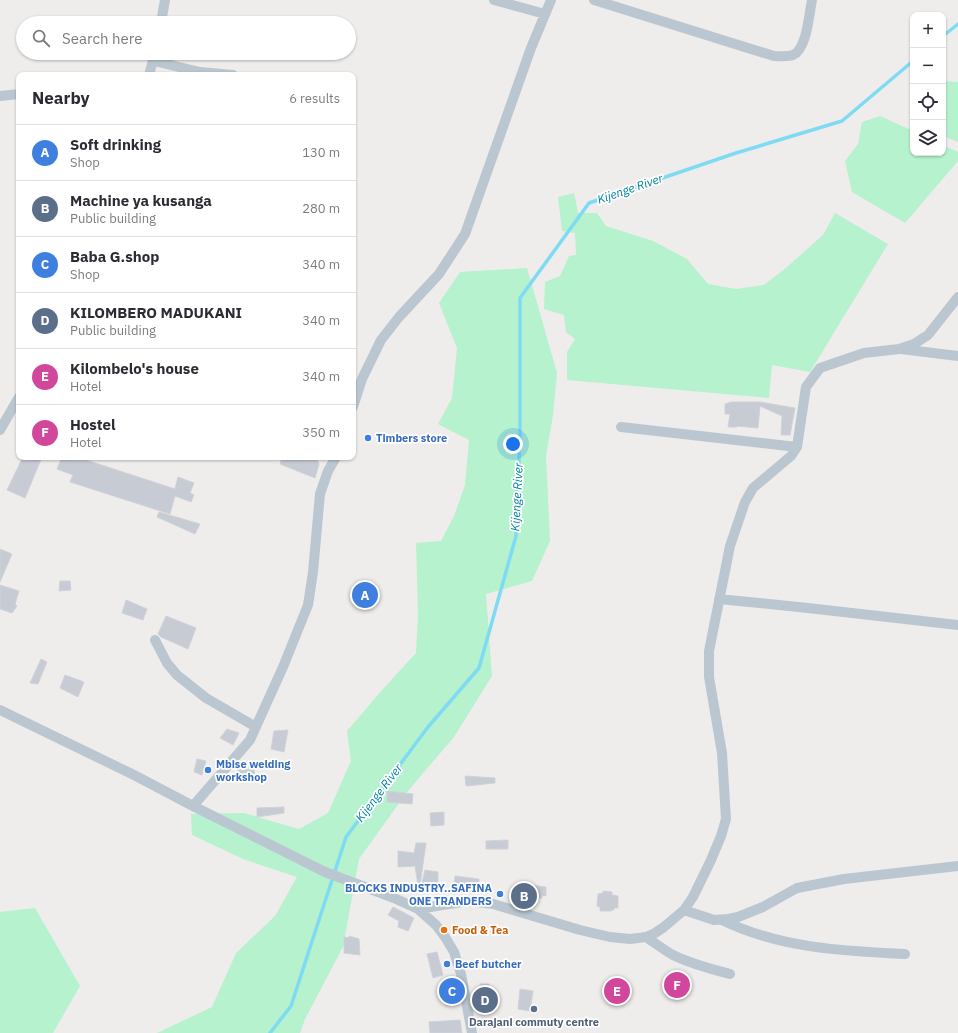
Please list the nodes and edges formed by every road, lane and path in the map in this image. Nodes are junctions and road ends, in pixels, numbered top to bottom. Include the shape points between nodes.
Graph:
1 (165, 0) edge
2 (494, 0) edge
3 (551, 0) edge
4 (594, 0) edge
5 (812, 0) edge
6 (545, 14) junction
7 (162, 16) edge
8 (153, 60) edge
9 (163, 60) edge
10 (150, 72) edge
11 (200, 72) edge
12 (16, 94) edge
13 (0, 96) edge
14 (958, 297) edge
15 (899, 349) junction
16 (958, 356) edge
17 (356, 398) edge
18 (16, 402) edge
19 (621, 427) dead end
20 (0, 430) edge
21 (797, 447) junction
22 (334, 460) edge
23 (719, 599) junction
24 (958, 625) edge
25 (155, 640) dead end
26 (0, 710) edge
27 (256, 727) junction
28 (192, 806) junction
29 (958, 866) edge
30 (418, 909) junction
31 (684, 910) junction
32 (722, 920) junction
33 (646, 937) junction
34 (905, 954) dead end
35 (730, 974) dead end
36 (472, 1033) edge

1 - 7 street
2 - 6 street
3 - 6 street
4 - 5 street via 774,56 786,57 794,54 803,44
6 - 17 street via 465,234 439,274 381,340
8 - 10 street
9 - 11 street
12 - 13 street
14 - 15 street via 928,335 914,344
15 - 16 street
15 - 21 street via 864,353 820,368 806,388
18 - 20 street
19 - 21 street
21 - 23 street via 791,456 753,488 745,502 730,546
22 - 27 street via 320,494 308,605
23 - 24 street
23 - 31 street via 709,651 709,677 722,754 726,819 711,860
25 - 27 street via 176,675 206,698
26 - 28 street
27 - 28 street via 243,749
28 - 30 street via 338,878
29 - 32 street via 844,879 797,888 763,907
30 - 33 street via 468,901 493,904 580,930 630,939
30 - 36 street via 436,925 454,952 461,974
31 - 32 street via 706,918
31 - 33 street via 664,927
32 - 34 street via 739,928 798,944 840,951
33 - 35 street via 682,959

